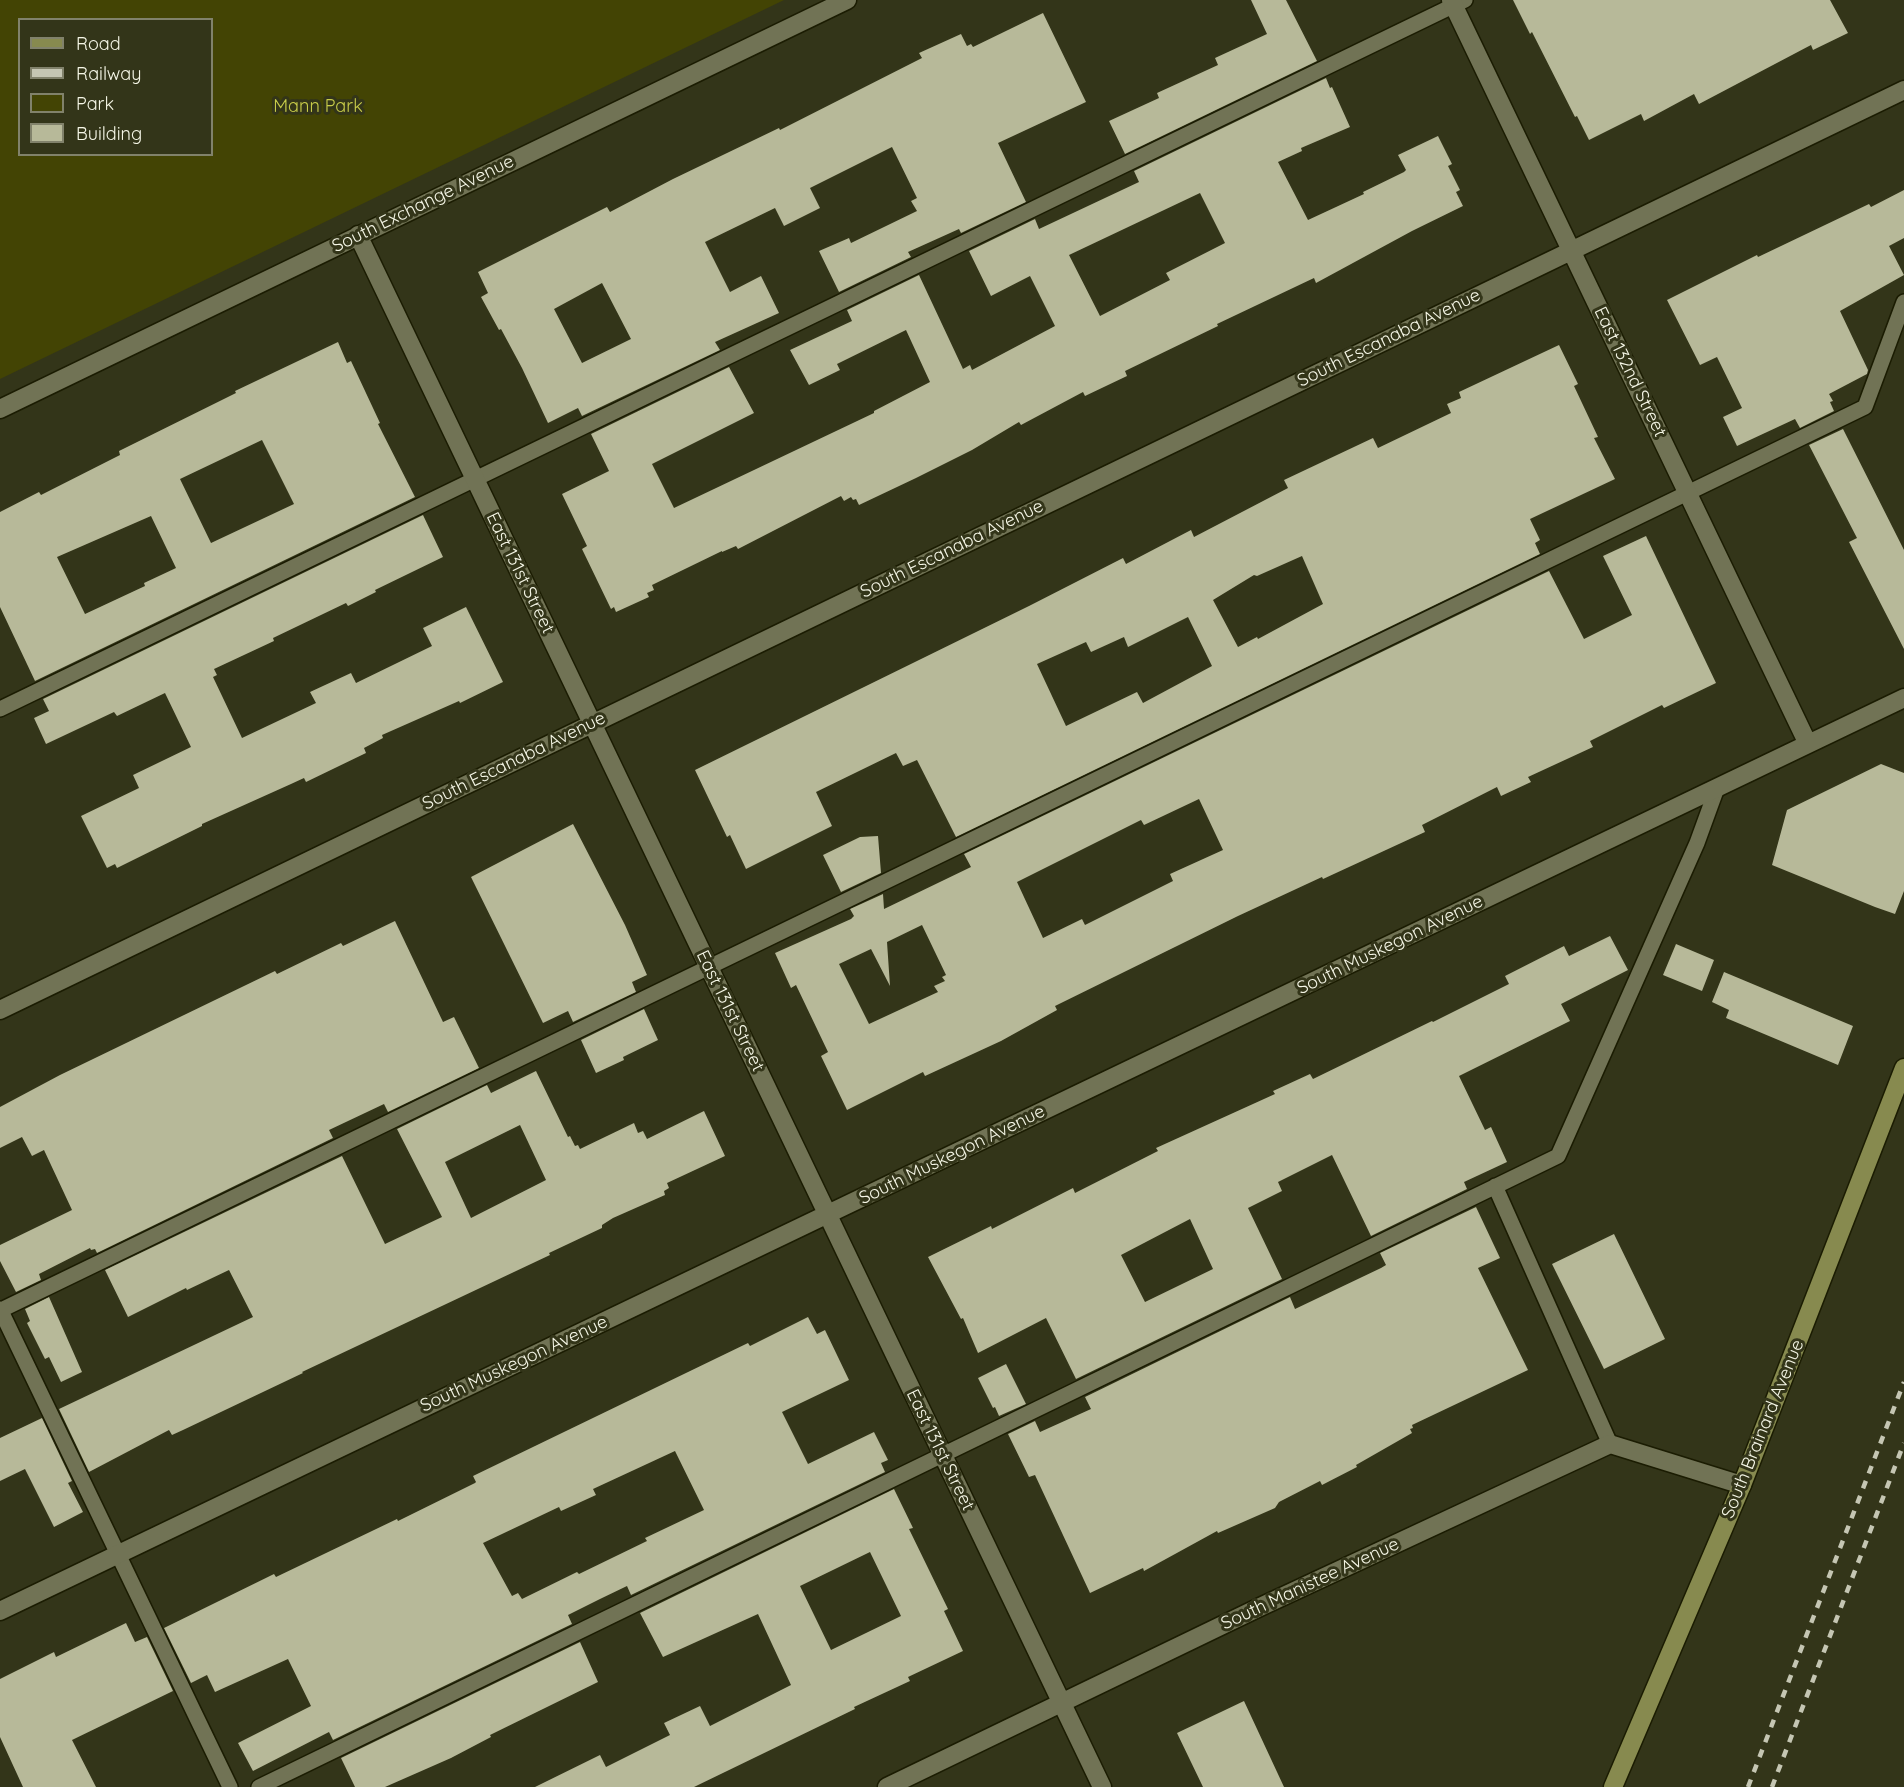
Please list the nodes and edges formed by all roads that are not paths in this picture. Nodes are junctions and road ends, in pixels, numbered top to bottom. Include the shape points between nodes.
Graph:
1 (847, 0) edge
2 (1457, 2) edge
3 (1904, 90) edge
4 (358, 236) junction
5 (1572, 250) junction
6 (1904, 302) edge
7 (0, 409) edge
8 (475, 479) junction
9 (1688, 493) junction
10 (1904, 698) edge
11 (0, 709) edge
12 (592, 724) junction
13 (1808, 744) junction
14 (1718, 788) junction
15 (709, 967) junction
16 (0, 1010) edge
17 (1904, 1068) edge
18 (1495, 1186) junction
19 (827, 1215) junction
20 (0, 1309) edge
21 (1610, 1444) junction
22 (943, 1456) junction
23 (1742, 1485) junction
24 (117, 1553) junction
25 (0, 1611) edge
26 (1062, 1704) junction
27 (230, 1787) edge
28 (259, 1787) edge
29 (887, 1787) edge
30 (1102, 1787) edge
31 (1613, 1787) edge

1 - 4 street, South Exchange Avenue
2 - 5 street, East 132nd Street
2 - 8 lane
3 - 5 street, South Escanaba Avenue
4 - 7 street, South Exchange Avenue
4 - 8 street, East 131st Street
5 - 9 street, East 132nd Street
5 - 12 street, South Escanaba Avenue
6 - 9 lane via 1865,407
8 - 11 lane
8 - 12 street, East 131st Street
9 - 13 street, East 132nd Street
9 - 15 lane
10 - 13 street, South Muskegon Avenue
12 - 15 street, East 131st Street
12 - 16 street, South Escanaba Avenue
13 - 14 street, South Muskegon Avenue
14 - 18 lane via 1557,1156
14 - 19 street, South Muskegon Avenue
15 - 19 street, East 131st Street
15 - 20 lane
17 - 23 main road, South Brainard Avenue
18 - 21 lane
18 - 22 lane
19 - 22 street, East 131st Street
19 - 24 street, South Muskegon Avenue
20 - 24 lane
21 - 23 street
21 - 26 street, South Manistee Avenue
22 - 26 street, East 131st Street
22 - 28 lane
23 - 31 main road, South Brainard Avenue
24 - 25 street, South Muskegon Avenue
24 - 27 lane
26 - 29 street, South Manistee Avenue
26 - 30 street, East 131st Street

